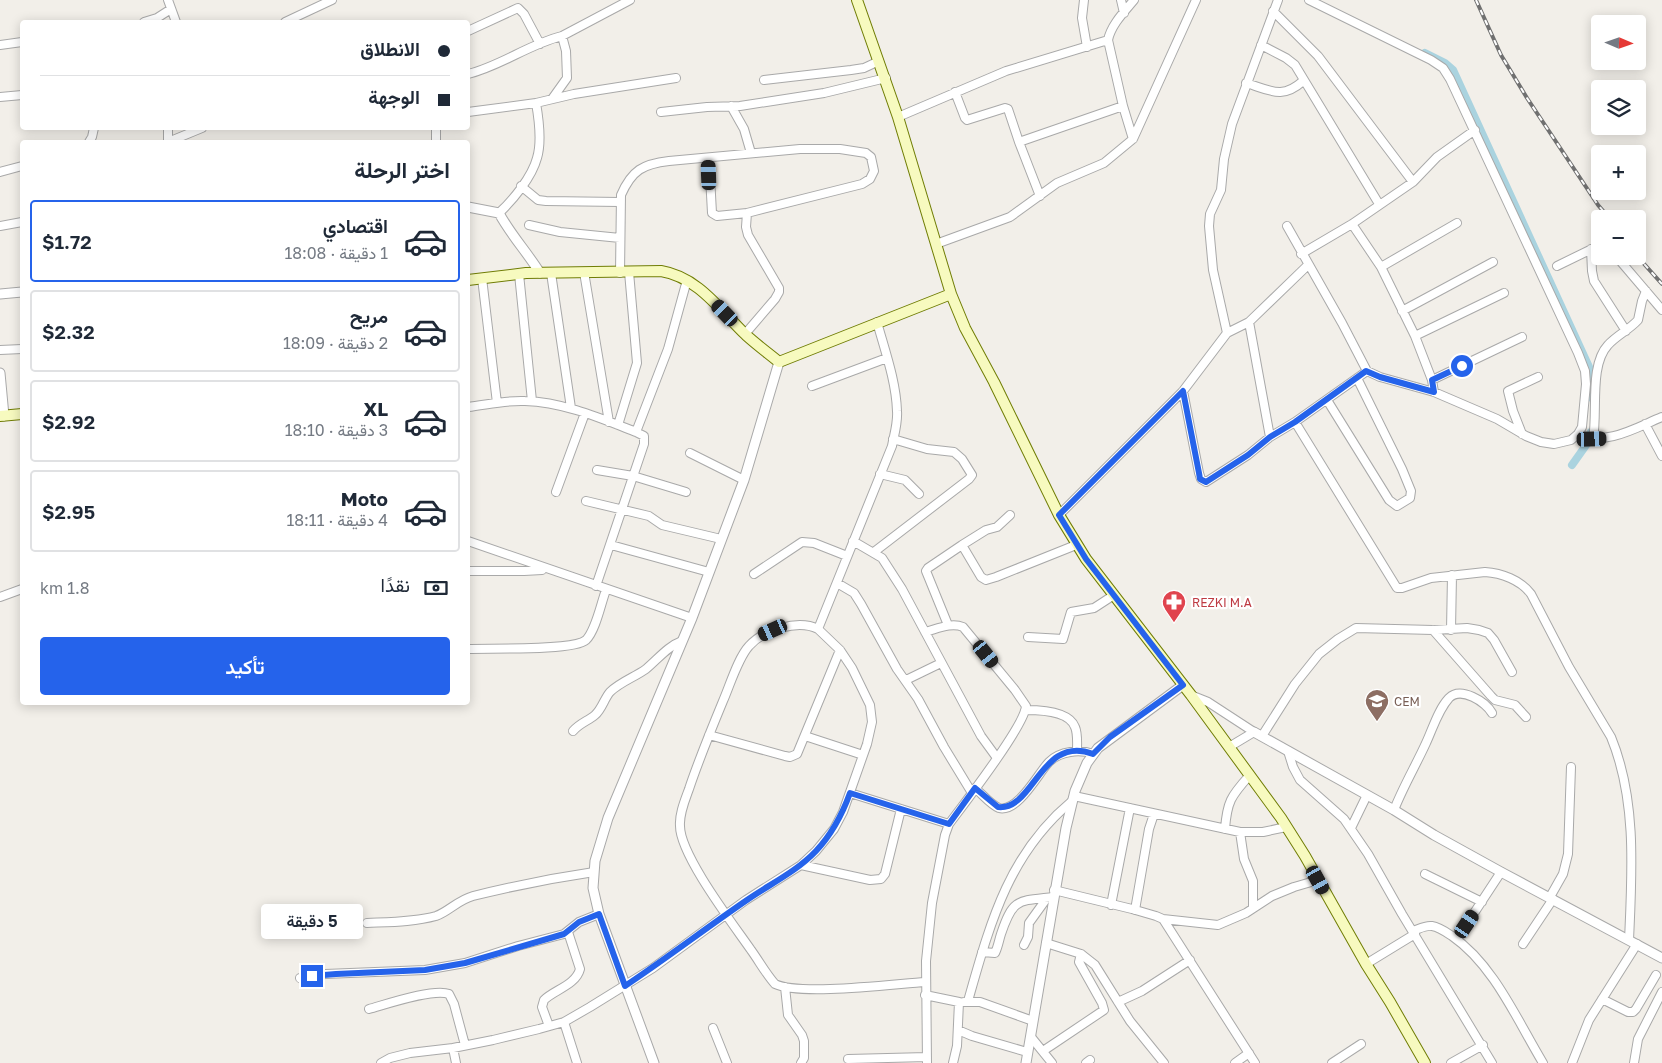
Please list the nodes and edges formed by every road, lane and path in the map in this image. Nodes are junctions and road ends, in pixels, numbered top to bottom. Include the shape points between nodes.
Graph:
1 (168, 0) edge
2 (332, 0) edge
3 (630, 0) edge
4 (857, 0) edge
5 (1084, 0) edge
6 (1120, 0) edge
7 (1134, 0) edge
8 (1196, 0) edge
9 (1278, 0) edge
10 (1309, 0) edge
11 (171, 10) junction
12 (1273, 11) junction
13 (1124, 13) junction
14 (150, 20) edge
15 (175, 20) edge
16 (289, 20) edge
17 (470, 30) edge
18 (562, 36) junction
19 (1108, 40) junction
20 (20, 42) edge
21 (540, 44) junction
22 (1261, 45) junction
23 (0, 46) edge
24 (1087, 47) junction
25 (879, 61) junction
26 (470, 73) edge
27 (676, 78) dead end
28 (886, 78) junction
29 (764, 80) dead end
30 (1303, 81) junction
31 (1246, 83) junction
32 (955, 92) junction
33 (20, 95) edge
34 (0, 97) edge
35 (552, 99) junction
36 (536, 103) junction
37 (731, 106) junction
38 (1123, 106) junction
39 (470, 112) edge
40 (661, 112) dead end
41 (898, 117) junction
42 (197, 130) edge
43 (1474, 130) junction
44 (1133, 139) junction
45 (173, 140) edge
46 (1019, 142) junction
47 (751, 153) junction
48 (709, 158) junction
49 (20, 167) edge
50 (0, 172) edge
51 (1413, 182) junction
52 (521, 186) junction
53 (1040, 196) junction
54 (620, 202) junction
55 (1379, 204) junction
56 (470, 207) edge
57 (499, 213) junction
58 (747, 213) junction
59 (20, 222) edge
60 (1457, 223) dead end
61 (1352, 224) junction
62 (0, 226) edge
63 (529, 226) dead end
64 (1287, 226) dead end
65 (620, 238) junction
66 (936, 244) junction
67 (1591, 249) edge
68 (1301, 254) junction
69 (1493, 262) dead end
70 (1308, 265) junction
71 (1592, 265) edge
72 (1624, 265) edge
73 (1557, 266) dead end
74 (1380, 267) junction
75 (584, 272) junction
76 (624, 272) junction
77 (540, 273) junction
78 (551, 273) junction
79 (519, 274) junction
80 (482, 278) junction
81 (470, 280) edge
82 (688, 280) junction
83 (1646, 291) junction
84 (20, 292) edge
85 (1504, 292) dead end
86 (0, 294) edge
87 (950, 294) junction
88 (1662, 310) edge
89 (1402, 311) junction
90 (877, 322) junction
91 (1249, 322) junction
92 (1626, 331) junction
93 (1228, 333) junction
94 (745, 334) junction
95 (1415, 336) junction
96 (1522, 337) dead end
97 (20, 349) edge
98 (0, 350) edge
99 (887, 358) junction
100 (780, 362) junction
101 (1366, 371) junction
102 (0, 373) edge
103 (1357, 378) junction
104 (1538, 378) dead end
105 (1432, 380) junction
106 (812, 386) dead end
107 (1183, 391) junction
108 (1434, 392) junction
109 (1327, 400) junction
110 (532, 401) junction
111 (497, 403) junction
112 (470, 407) edge
113 (571, 408) junction
114 (585, 413) junction
115 (20, 414) edge
116 (2, 416) edge
117 (1662, 417) edge
118 (609, 422) junction
119 (1295, 422) junction
120 (1645, 424) junction
121 (618, 425) junction
122 (636, 432) junction
123 (1522, 434) junction
124 (1578, 434) junction
125 (1270, 437) junction
126 (1590, 438) junction
127 (894, 439) junction
128 (690, 453) dead end
129 (1662, 456) edge
130 (597, 470) dead end
131 (880, 474) junction
132 (634, 476) junction
133 (744, 480) junction
134 (556, 492) dead end
135 (686, 492) dead end
136 (919, 494) dead end
137 (586, 501) dead end
138 (622, 510) junction
139 (1010, 515) dead end
140 (1059, 515) junction
141 (721, 539) junction
142 (853, 541) junction
143 (470, 542) edge
144 (611, 545) junction
145 (962, 545) junction
146 (1076, 545) junction
147 (874, 552) junction
148 (847, 556) junction
149 (547, 570) junction
150 (470, 571) edge
151 (709, 572) junction
152 (754, 574) dead end
153 (1452, 575) junction
154 (837, 583) junction
155 (596, 586) junction
156 (20, 590) edge
157 (606, 590) junction
158 (1114, 595) junction
159 (0, 597) edge
160 (692, 618) junction
161 (948, 626) junction
162 (818, 629) junction
163 (1434, 630) junction
164 (1451, 630) junction
165 (926, 632) junction
166 (1028, 638) dead end
167 (682, 641) junction
168 (470, 648) edge
169 (840, 650) junction
170 (941, 663) junction
171 (1512, 672) dead end
172 (906, 680) junction
173 (1183, 685) junction
174 (1191, 695) junction
175 (1026, 710) junction
176 (1492, 713) dead end
177 (1526, 717) dead end
178 (573, 730) dead end
179 (1258, 734) junction
180 (709, 735) junction
181 (806, 736) junction
182 (1229, 747) junction
183 (1077, 750) junction
184 (1288, 751) junction
185 (1093, 754) junction
186 (863, 755) junction
187 (997, 758) junction
188 (1571, 767) dead end
189 (1249, 776) junction
190 (974, 790) junction
191 (850, 793) junction
192 (1368, 795) junction
193 (1073, 799) junction
194 (901, 808) junction
195 (1130, 808) junction
196 (1394, 810) junction
197 (1154, 814) junction
198 (949, 824) junction
199 (1286, 826) junction
200 (1351, 828) junction
201 (1225, 830) junction
202 (1240, 832) junction
203 (801, 865) junction
204 (594, 872) junction
205 (1501, 872) junction
206 (1426, 874) dead end
207 (1318, 880) junction
208 (1051, 895) junction
209 (1551, 898) junction
210 (1482, 902) junction
211 (1111, 904) junction
212 (1253, 906) junction
213 (1135, 910) junction
214 (599, 914) junction
215 (727, 914) junction
216 (1163, 919) junction
217 (367, 923) dead end
218 (568, 932) junction
219 (1414, 933) junction
220 (1456, 940) junction
221 (1633, 942) junction
222 (1046, 943) junction
223 (1523, 944) dead end
224 (1024, 945) dead end
225 (982, 952) junction
226 (1081, 954) junction
227 (1662, 958) edge
228 (1190, 960) junction
229 (1366, 964) junction
230 (1656, 975) dead end
231 (300, 978) dead end
232 (925, 982) junction
233 (625, 986) junction
234 (785, 987) junction
235 (1662, 992) edge
236 (925, 995) junction
237 (1602, 999) junction
238 (968, 1001) junction
239 (959, 1002) junction
240 (1118, 1002) junction
241 (369, 1009) dead end
242 (1033, 1021) junction
243 (564, 1022) junction
244 (549, 1026) junction
245 (713, 1028) dead end
246 (958, 1030) junction
247 (1031, 1037) junction
248 (1361, 1044) dead end
249 (465, 1045) junction
250 (1482, 1045) junction
251 (453, 1048) junction
252 (1043, 1051) junction
253 (1028, 1052) junction
254 (1249, 1053) junction
255 (848, 1059) dead end
256 (927, 1060) edge
257 (381, 1063) edge
258 (456, 1063) edge
259 (577, 1063) edge
260 (654, 1063) edge
261 (727, 1063) edge
262 (801, 1063) edge
263 (952, 1063) edge
264 (1026, 1063) edge
265 (1052, 1063) edge
266 (1164, 1063) edge
267 (1235, 1063) edge
268 (1255, 1063) edge
269 (1332, 1063) edge
270 (1425, 1063) edge
271 (1451, 1063) edge
272 (1492, 1063) edge
273 (1543, 1063) edge
274 (1572, 1063) edge
275 (1634, 1063) edge

1 - 11 street
2 - 16 street
3 - 18 street
4 - 25 main road
5 - 24 street via 1082,18
6 - 13 street
7 - 13 street
8 - 44 street
9 - 12 street
10 - 43 street via 1443,68 1458,92
11 - 14 street
11 - 15 street
12 - 22 street
12 - 51 street via 1318,56
13 - 19 street
17 - 21 street via 518,8
18 - 21 street
18 - 35 street via 567,78
19 - 24 street
19 - 38 street
20 - 23 street
21 - 26 street
22 - 30 street via 1295,64
22 - 31 street
24 - 32 street via 1006,71
25 - 28 main road
25 - 29 street via 864,68
27 - 35 street
28 - 37 street via 824,92
28 - 41 main road
30 - 31 street via 1288,92 1279,93
30 - 55 street
31 - 93 street via 1232,124 1221,190 1210,214 1209,226 1218,295
32 - 41 street
32 - 46 street via 968,120 1008,109
33 - 34 street
35 - 36 street
36 - 39 street
36 - 52 street via 537,158
37 - 40 street
37 - 47 street via 744,129
38 - 44 street
38 - 46 street
41 - 66 main road
42 - 45 street
43 - 51 street via 1437,157
43 - 124 street via 1585,371 1586,401
44 - 53 street via 1104,162 1057,184
46 - 53 street
47 - 48 street
47 - 58 street via 840,148 866,153 871,157 874,171 862,184
48 - 54 street via 658,162 639,168 626,184
48 - 58 street via 712,213 716,216
49 - 50 street
51 - 55 street
52 - 54 street via 538,200
52 - 57 street
53 - 66 street via 1010,217
54 - 65 street
55 - 61 street
56 - 57 street
57 - 77 street
58 - 94 street via 748,235 779,288 775,299
59 - 62 street
60 - 74 street
61 - 68 street
61 - 74 street
63 - 65 street
64 - 68 street
65 - 76 street
66 - 87 main road
67 - 73 street
68 - 70 street
69 - 89 street
70 - 91 street
70 - 101 street
71 - 92 street via 1594,281
72 - 83 street
74 - 89 street
75 - 76 main road
75 - 78 main road
75 - 118 street
76 - 82 main road via 661,271
76 - 121 street via 637,363
77 - 78 main road
77 - 79 main road
78 - 113 street
79 - 80 main road
79 - 110 street
80 - 81 main road
80 - 111 street
82 - 94 main road
82 - 122 street via 668,349
83 - 88 street
83 - 92 street via 1638,320
84 - 86 street
85 - 95 street
87 - 90 main road
87 - 140 main road
89 - 95 street
90 - 99 street
90 - 100 main road
91 - 93 street
91 - 125 street
92 - 126 street via 1602,353 1597,377 1596,419
93 - 107 street
94 - 100 main road
95 - 105 street
96 - 105 street
97 - 98 street
99 - 106 street
99 - 127 street via 897,411
100 - 133 street
101 - 103 street
101 - 108 street
102 - 116 street
103 - 109 street
103 - 109 street via 1402,469 1411,491 1410,498 1397,506 1389,500
104 - 123 street via 1508,391
105 - 108 street
107 - 125 street via 1203,482 1233,465
107 - 140 street
108 - 123 street via 1497,419
109 - 119 street
110 - 111 street
110 - 113 street
111 - 112 street
113 - 114 street
114 - 118 street
114 - 134 street
115 - 116 main road
117 - 120 street
118 - 121 street
119 - 125 street
119 - 153 street via 1397,588
120 - 126 street via 1615,436
120 - 129 street
121 - 122 street
122 - 132 street via 645,440
123 - 124 street via 1554,444 1571,440
124 - 126 street
127 - 131 street
127 - 147 street via 927,449 954,452 972,475
128 - 133 street
130 - 132 street
131 - 136 street via 905,480
131 - 142 street
132 - 135 street
132 - 138 street
133 - 141 street
137 - 138 street
138 - 141 street via 649,516 662,525
138 - 144 street
139 - 145 street via 997,527
140 - 146 main road
141 - 151 street
142 - 147 street
142 - 148 street
143 - 149 street
144 - 151 street
144 - 155 street
145 - 146 street via 986,580
145 - 161 street via 927,569
146 - 158 main road
147 - 165 street via 888,566
148 - 152 street via 814,543 802,542
148 - 154 street
149 - 150 street
149 - 155 street
151 - 160 street
153 - 164 street
153 - 221 street via 1493,573 1527,588 1611,737 1620,762 1629,811
154 - 162 street
154 - 172 street via 854,593
155 - 157 street
156 - 159 street
157 - 160 street
157 - 168 street via 592,632 581,644
158 - 166 street via 1094,608 1071,612 1063,639
158 - 173 main road
160 - 167 street
161 - 165 street
161 - 175 street via 961,626 970,634 1023,700
162 - 169 street
162 - 180 street via 805,625 773,630 759,636 747,647
163 - 164 street
163 - 177 street via 1495,700 1515,705
163 - 179 street via 1356,628 1319,654
164 - 171 street via 1474,628 1488,633
165 - 170 street
167 - 178 street via 609,693 595,714
167 - 204 street via 608,818
169 - 181 street
169 - 186 street via 870,706 872,722
170 - 172 street
170 - 187 street via 981,736
172 - 190 street via 944,747
173 - 174 main road
173 - 185 street via 1110,737
174 - 179 street via 1208,702
174 - 182 main road
175 - 183 street via 1070,719 1076,729
175 - 187 street
176 - 196 street via 1483,703 1468,696 1457,694 1450,698 1438,716
179 - 182 street
179 - 184 street
180 - 181 street via 790,757 797,754
180 - 215 street via 686,797 680,826 691,859
181 - 186 street
182 - 189 main road
183 - 185 street
183 - 190 street via 1050,761 1028,790 1005,808 998,807
184 - 192 street
184 - 200 street via 1300,780
185 - 193 street
186 - 191 street
187 - 190 street
188 - 209 street via 1568,854 1563,874
189 - 199 main road
189 - 201 street via 1231,796
190 - 198 street
191 - 194 street
191 - 203 street via 834,829
192 - 196 street
192 - 200 street
193 - 195 street
193 - 208 street
193 - 225 street via 1044,827 1018,863
194 - 198 street
194 - 203 street via 881,879 870,880
195 - 197 street
195 - 211 street
196 - 205 street
197 - 201 street
197 - 213 street
198 - 232 street via 932,903
199 - 202 street via 1263,832
199 - 207 main road
200 - 219 street
201 - 202 street
202 - 212 street via 1243,854 1253,881
203 - 215 street
204 - 214 street via 593,888
204 - 217 street via 470,896 437,915
205 - 209 street
205 - 210 street
206 - 210 street
207 - 212 street
207 - 229 main road
208 - 211 street
208 - 222 street
208 - 224 street via 1029,924
208 - 225 street via 1014,906 994,953
209 - 221 street
209 - 223 street
210 - 220 street
211 - 213 street
212 - 216 street via 1242,915 1218,925
213 - 216 street
214 - 218 street via 579,922
214 - 233 street
215 - 233 street
215 - 234 street via 771,979
216 - 228 street
218 - 231 street via 456,965
218 - 244 street via 580,969 575,978 544,1000 542,1007
219 - 220 street via 1430,926
219 - 229 street
219 - 250 street
220 - 273 street via 1474,954 1493,980
221 - 227 street
221 - 237 street
222 - 226 street
222 - 242 street
225 - 238 street
226 - 240 street via 1095,965
226 - 252 street via 1078,959 1080,965 1104,1010
228 - 240 street via 1142,991
228 - 254 street
229 - 270 main road
230 - 237 street via 1632,1012
232 - 234 street via 836,988
232 - 236 street
233 - 243 street
233 - 260 street
234 - 262 street via 788,1015 804,1041
235 - 275 street via 1638,1039
236 - 239 street
236 - 256 street
237 - 274 street via 1589,1020
238 - 239 street
238 - 242 street
239 - 246 street
240 - 266 street
241 - 249 street via 430,993 450,994
242 - 247 street
243 - 244 street
243 - 259 street
244 - 249 street
245 - 261 street
246 - 253 street
246 - 263 street
247 - 252 street
247 - 253 street
248 - 269 street
249 - 251 street
250 - 271 street
250 - 272 street
251 - 257 street via 390,1058
251 - 258 street
252 - 265 street
253 - 264 street
254 - 267 street
254 - 268 street
255 - 256 street

